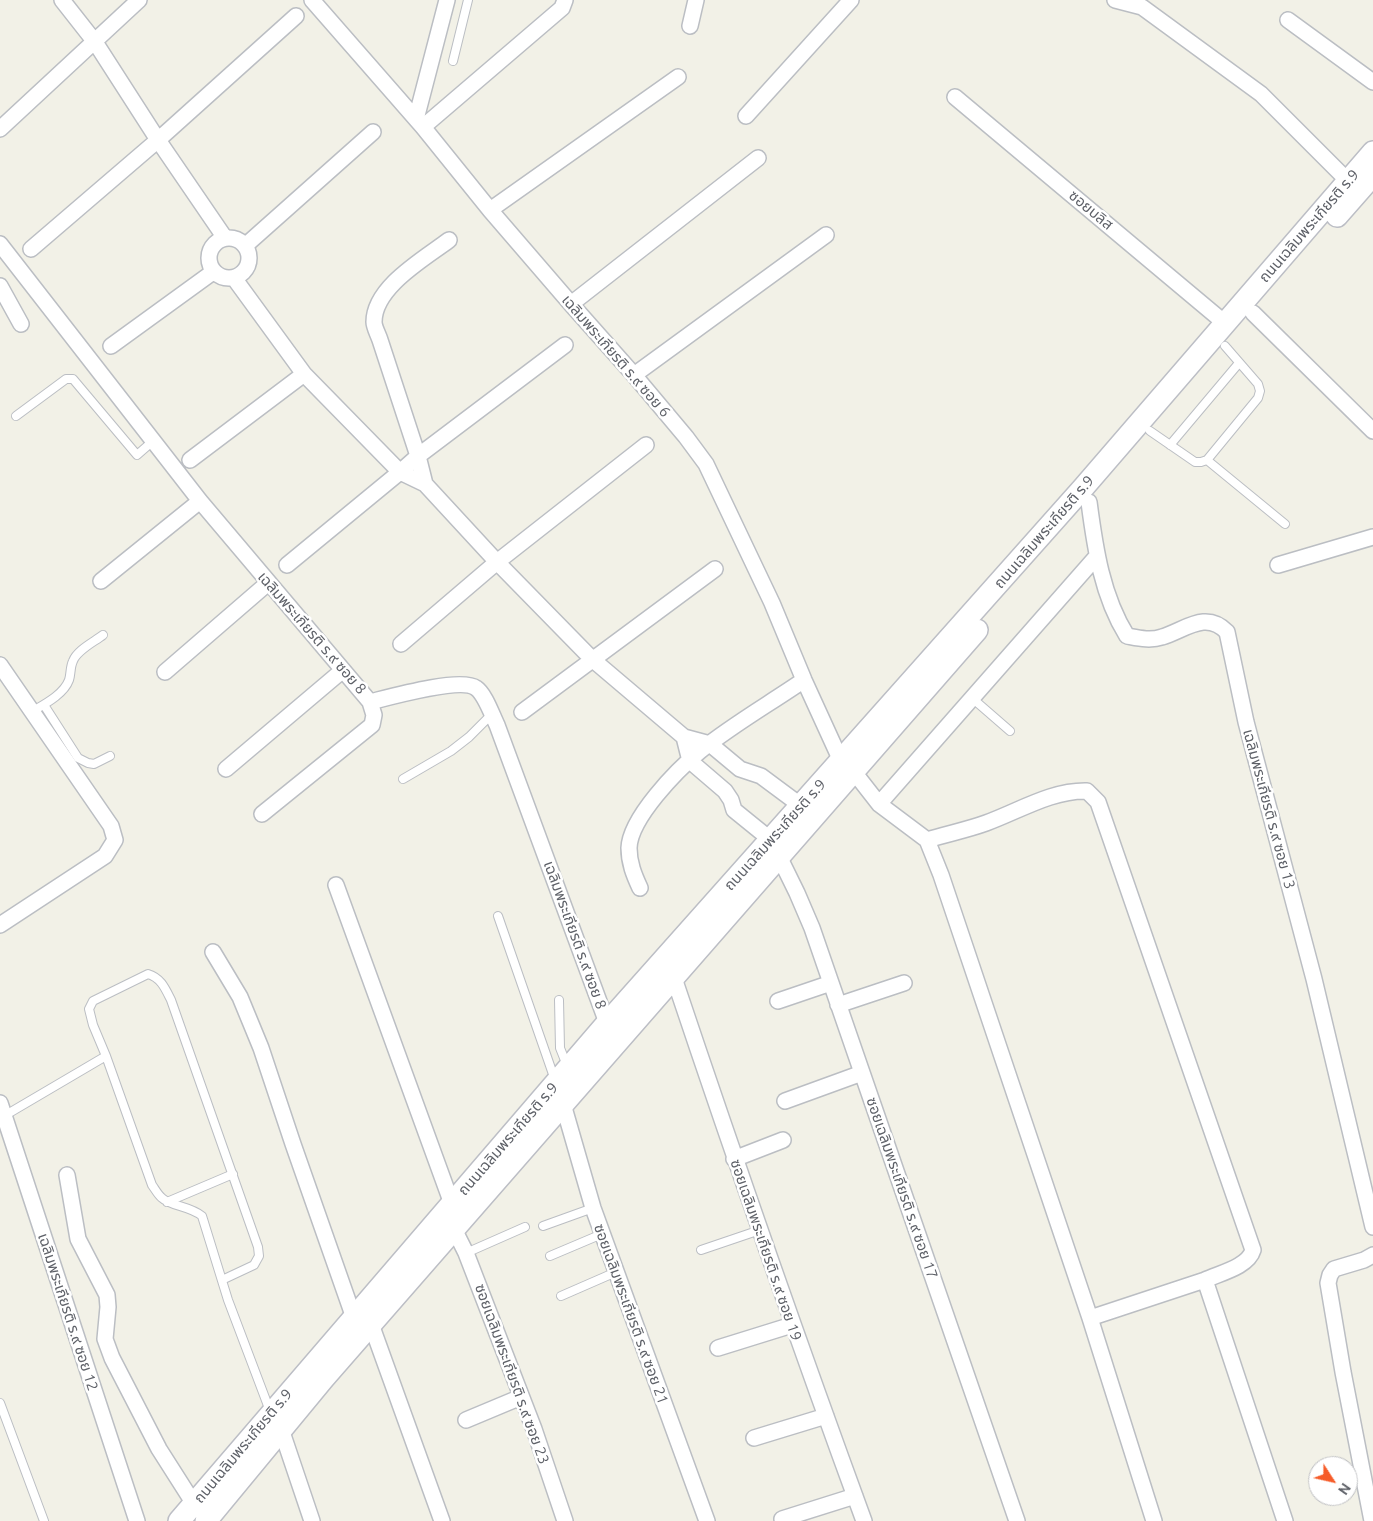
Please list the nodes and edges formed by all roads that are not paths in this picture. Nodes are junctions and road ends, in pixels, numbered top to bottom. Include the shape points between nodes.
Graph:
1 (62, 0) edge
2 (138, 0) edge
3 (447, 0) edge
4 (468, 0) edge
5 (565, 0) edge
6 (696, 0) edge
7 (851, 0) edge
8 (1114, 0) edge
9 (318, 3) edge
10 (296, 16) dead end
11 (1288, 20) dead end
12 (690, 26) dead end
13 (96, 42) junction
14 (454, 60) dead end
15 (678, 77) dead end
16 (1373, 82) edge
17 (955, 97) dead end
18 (746, 116) dead end
19 (419, 123) junction
20 (0, 129) edge
21 (373, 132) dead end
22 (158, 140) junction
23 (758, 158) dead end
24 (1370, 166) edge
25 (1348, 181) junction
26 (490, 210) junction
27 (826, 235) dead end
28 (225, 238) junction
29 (450, 240) dead end
30 (246, 245) junction
31 (1, 247) edge
32 (31, 249) dead end
33 (213, 272) junction
34 (234, 278) junction
35 (0, 286) edge
36 (570, 304) junction
37 (1253, 313) junction
38 (21, 324) dead end
39 (1222, 336) junction
40 (565, 345) dead end
41 (112, 346) dead end
42 (1239, 363) junction
43 (304, 374) junction
44 (634, 375) junction
45 (16, 416) dead end
46 (1145, 427) junction
47 (1373, 431) edge
48 (152, 441) junction
49 (646, 445) dead end
50 (1170, 445) junction
51 (418, 456) junction
52 (190, 460) dead end
53 (1207, 460) junction
54 (400, 472) junction
55 (425, 484) junction
56 (200, 501) junction
57 (1088, 502) junction
58 (1285, 524) dead end
59 (1373, 537) edge
60 (1097, 556) junction
61 (497, 562) junction
62 (287, 565) dead end
63 (1278, 565) dead end
64 (716, 569) dead end
65 (101, 581) dead end
66 (268, 583) junction
67 (103, 635) dead end
68 (401, 644) dead end
69 (592, 659) junction
70 (0, 665) edge
71 (343, 670) junction
72 (165, 672) dead end
73 (804, 680) junction
74 (972, 698) junction
75 (370, 702) junction
76 (38, 708) junction
77 (522, 712) dead end
78 (492, 714) junction
79 (1010, 731) dead end
80 (684, 737) junction
81 (710, 744) junction
82 (110, 756) dead end
83 (690, 761) junction
84 (847, 766) junction
85 (226, 769) dead end
86 (403, 779) dead end
87 (879, 804) junction
88 (800, 805) junction
89 (262, 814) dead end
90 (927, 840) junction
91 (775, 849) junction
92 (336, 885) dead end
93 (640, 888) dead end
94 (498, 916) dead end
95 (0, 925) edge
96 (213, 952) dead end
97 (674, 978) junction
98 (831, 983) junction
99 (904, 983) dead end
100 (559, 1000) dead end
101 (778, 1001) dead end
102 (838, 1004) junction
103 (607, 1023) junction
104 (106, 1056) junction
105 (572, 1066) junction
106 (862, 1073) junction
107 (556, 1082) junction
108 (785, 1101) dead end
109 (563, 1104) junction
110 (2, 1110) edge
111 (783, 1140) dead end
112 (734, 1159) junction
113 (233, 1174) junction
114 (67, 1175) dead end
115 (167, 1202) junction
116 (452, 1204) junction
117 (593, 1208) junction
118 (525, 1226) dead end
119 (543, 1226) dead end
120 (1373, 1227) edge
121 (454, 1228) junction
122 (760, 1230) junction
123 (602, 1234) junction
124 (701, 1250) dead end
125 (466, 1253) junction
126 (1373, 1255) edge
127 (550, 1256) dead end
128 (616, 1272) junction
129 (222, 1280) junction
130 (1205, 1280) junction
131 (561, 1296) dead end
132 (1090, 1318) junction
133 (362, 1321) junction
134 (792, 1325) junction
135 (718, 1348) dead end
136 (521, 1397) junction
137 (0, 1403) edge
138 (826, 1416) junction
139 (466, 1420) dead end
140 (276, 1421) junction
141 (754, 1438) dead end
142 (855, 1496) junction
143 (194, 1504) junction
144 (782, 1519) dead end
145 (44, 1521) edge
146 (137, 1521) edge
147 (179, 1521) edge
148 (206, 1521) edge
149 (312, 1521) edge
150 (442, 1521) edge
151 (565, 1521) edge
152 (707, 1521) edge
153 (864, 1521) edge
154 (1017, 1521) edge
155 (1154, 1521) edge
156 (1285, 1521) edge
157 (1372, 1521) edge

1 - 13 street
2 - 13 street
3 - 19 street
4 - 14 lane
5 - 19 street via 562,8
6 - 12 street
7 - 18 street
8 - 25 street via 1142,7 1261,94
9 - 19 street, เฉลิมพระเกียรติ ร.๙ ซอย 6
10 - 22 street
11 - 16 street
13 - 20 street
13 - 22 street
15 - 26 street
17 - 39 street, ซอยบลิส
19 - 26 street, เฉลิมพระเกียรติ ร.๙ ซอย 6
21 - 30 street
22 - 28 street
22 - 32 street
23 - 36 street
24 - 25 main road, ถนนเฉลิมพระเกียรติ ร.9
24 - 37 main road, ถนนเฉลิมพระเกียรติ ร.9
25 - 39 main road, ถนนเฉลิมพระเกียรติ ร.9
26 - 36 street, เฉลิมพระเกียรติ ร.๙ ซอย 6
27 - 44 street
28 - 30 street via 236,238
28 - 33 street via 215,242 209,251 208,262
29 - 51 street via 390,285 376,305 374,324
30 - 34 street via 250,255 248,265
31 - 48 street, เฉลิมพระเกียรติ ร.๙ ซอย 8
33 - 34 street via 223,278
33 - 41 street
34 - 43 street
35 - 38 street
36 - 44 street, เฉลิมพระเกียรติ ร.๙ ซอย 6
37 - 39 main road, ถนนเฉลิมพระเกียรติ ร.9
37 - 47 street
39 - 42 lane
39 - 46 main road, ถนนเฉลิมพระเกียรติ ร.9
40 - 51 street
42 - 50 lane
42 - 53 lane via 1258,384 1258,398
43 - 52 street
43 - 54 street
44 - 73 street, เฉลิมพระเกียรติ ร.๙ ซอย 6 via 706,464 772,603
45 - 48 lane via 66,379 73,379 137,454
46 - 50 lane
46 - 57 main road, ถนนเฉลิมพระเกียรติ ร.9
46 - 84 main road, ถนนเฉลิมพระเกียรติ ร.9
48 - 56 street, เฉลิมพระเกียรติ ร.๙ ซอย 8
49 - 61 street
50 - 53 lane via 1195,462
51 - 54 street
51 - 55 street
53 - 58 lane
54 - 55 street
54 - 62 street
55 - 61 street
56 - 65 street
56 - 66 street, เฉลิมพระเกียรติ ร.๙ ซอย 8
57 - 60 street, เฉลิมพระเกียรติ ร.๙ ซอย 13
57 - 84 main road, ถนนเฉลิมพระเกียรติ ร.9
59 - 63 street
60 - 74 street
60 - 120 street, เฉลิมพระเกียรติ ร.๙ ซอย 13 via 1115,618 1126,636 1161,637 1206,621 1219,624 1227,632 1246,722 1314,979
61 - 68 street
61 - 69 street
64 - 69 street
66 - 71 street, เฉลิมพระเกียรติ ร.๙ ซอย 8
66 - 72 street
67 - 76 lane via 77,655 65,688
69 - 77 street
69 - 80 street
70 - 76 street
71 - 75 street, เฉลิมพระเกียรติ ร.๙ ซอย 8
71 - 85 street
73 - 81 street
73 - 84 street, เฉลิมพระเกียรติ ร.๙ ซอย 6
74 - 79 lane
74 - 87 street
75 - 78 street, เฉลิมพระเกียรติ ร.๙ ซอย 8 via 463,684 476,688
75 - 89 street via 374,715 372,726
76 - 82 lane via 78,758 94,764
76 - 95 street via 111,826 115,840 105,856
78 - 86 lane via 451,751
78 - 103 street, เฉลิมพระเกียรติ ร.๙ ซอย 8
80 - 81 street
80 - 83 street
81 - 83 street
81 - 88 street via 740,769 760,776
83 - 91 street via 725,792 734,810
83 - 93 street via 643,812 634,831 629,847 631,868
84 - 87 street, เฉลิมพระเกียรติ ร.๙ ซอย 6
84 - 88 main road, ถนนเฉลิมพระเกียรติ ร.9
84 - 91 main road, ถนนเฉลิมพระเกียรติ ร.9
87 - 90 street, เฉลิมพระเกียรติ ร.๙ ซอย 6
88 - 91 main road, ถนนเฉลิมพระเกียรติ ร.9
90 - 130 street via 985,824 1072,791 1087,791 1098,802 1253,1250 1245,1262
90 - 132 street
91 - 97 main road, ถนนเฉลิมพระเกียรติ ร.9
91 - 98 street, ซอยเฉลิมพระเกียรติ ร.๙ ซอย 17 via 812,928
91 - 103 main road, ถนนเฉลิมพระเกียรติ ร.9
92 - 116 street
94 - 107 lane
96 - 133 street via 240,997 261,1048 293,1144
97 - 109 main road, ถนนเฉลิมพระเกียรติ ร.9
97 - 112 street, ซอยเฉลิมพระเกียรติ ร.๙ ซอย 19
98 - 101 street
98 - 102 street, ซอยเฉลิมพระเกียรติ ร.๙ ซอย 17
99 - 102 street
100 - 105 lane via 560,1048 566,1063
102 - 106 street, ซอยเฉลิมพระเกียรติ ร.๙ ซอย 17
103 - 105 main road, ถนนเฉลิมพระเกียรติ ร.9
104 - 110 lane
104 - 113 lane via 93,1026 90,1010 93,1001 148,974 156,976 171,1000
104 - 115 lane via 152,1185
105 - 107 main road, ถนนเฉลิมพระเกียรติ ร.9
106 - 108 street
106 - 154 street, ซอยเฉลิมพระเกียรติ ร.๙ ซอย 17
107 - 116 main road, ถนนเฉลิมพระเกียรติ ร.9
109 - 117 street, ซอยเฉลิมพระเกียรติ ร.๙ ซอย 21
109 - 121 main road, ถนนเฉลิมพระเกียรติ ร.9
110 - 146 street, เฉลิมพระเกียรติ ร.๙ ซอย 12
111 - 112 street
112 - 122 street, ซอยเฉลิมพระเกียรติ ร.๙ ซอย 19
113 - 115 lane
113 - 129 lane via 255,1235 259,1256 254,1265
114 - 143 street via 78,1239 107,1295 104,1339 160,1449
115 - 129 lane via 194,1210 202,1216
116 - 133 main road, ถนนเฉลิมพระเกียรติ ร.9
117 - 119 lane
117 - 123 street, ซอยเฉลิมพระเกียรติ ร.๙ ซอย 21
118 - 125 lane
121 - 125 street, ซอยเฉลิมพระเกียรติ ร.๙ ซอย 23
121 - 133 main road, ถนนเฉลิมพระเกียรติ ร.9
122 - 124 lane
122 - 134 street, ซอยเฉลิมพระเกียรติ ร.๙ ซอย 19
123 - 127 lane
123 - 128 street, ซอยเฉลิมพระเกียรติ ร.๙ ซอย 21
125 - 136 street, ซอยเฉลิมพระเกียรติ ร.๙ ซอย 23
126 - 157 street via 1334,1269 1328,1283
128 - 131 lane
128 - 152 street, ซอยเฉลิมพระเกียรติ ร.๙ ซอย 21
129 - 140 lane
130 - 132 street
130 - 156 street
132 - 155 street
133 - 140 main road, ถนนเฉลิมพระเกียรติ ร.9
133 - 150 street
134 - 135 street
134 - 138 street, ซอยเฉลิมพระเกียรติ ร.๙ ซอย 19
136 - 139 street
136 - 151 street, ซอยเฉลิมพระเกียรติ ร.๙ ซอย 23
137 - 145 lane
138 - 141 street
138 - 142 street, ซอยเฉลิมพระเกียรติ ร.๙ ซอย 19
140 - 143 main road, ถนนเฉลิมพระเกียรติ ร.9
140 - 148 main road, ถนนเฉลิมพระเกียรติ ร.9
140 - 149 street
142 - 144 street
142 - 153 street, ซอยเฉลิมพระเกียรติ ร.๙ ซอย 19
143 - 147 main road, ถนนเฉลิมพระเกียรติ ร.9

